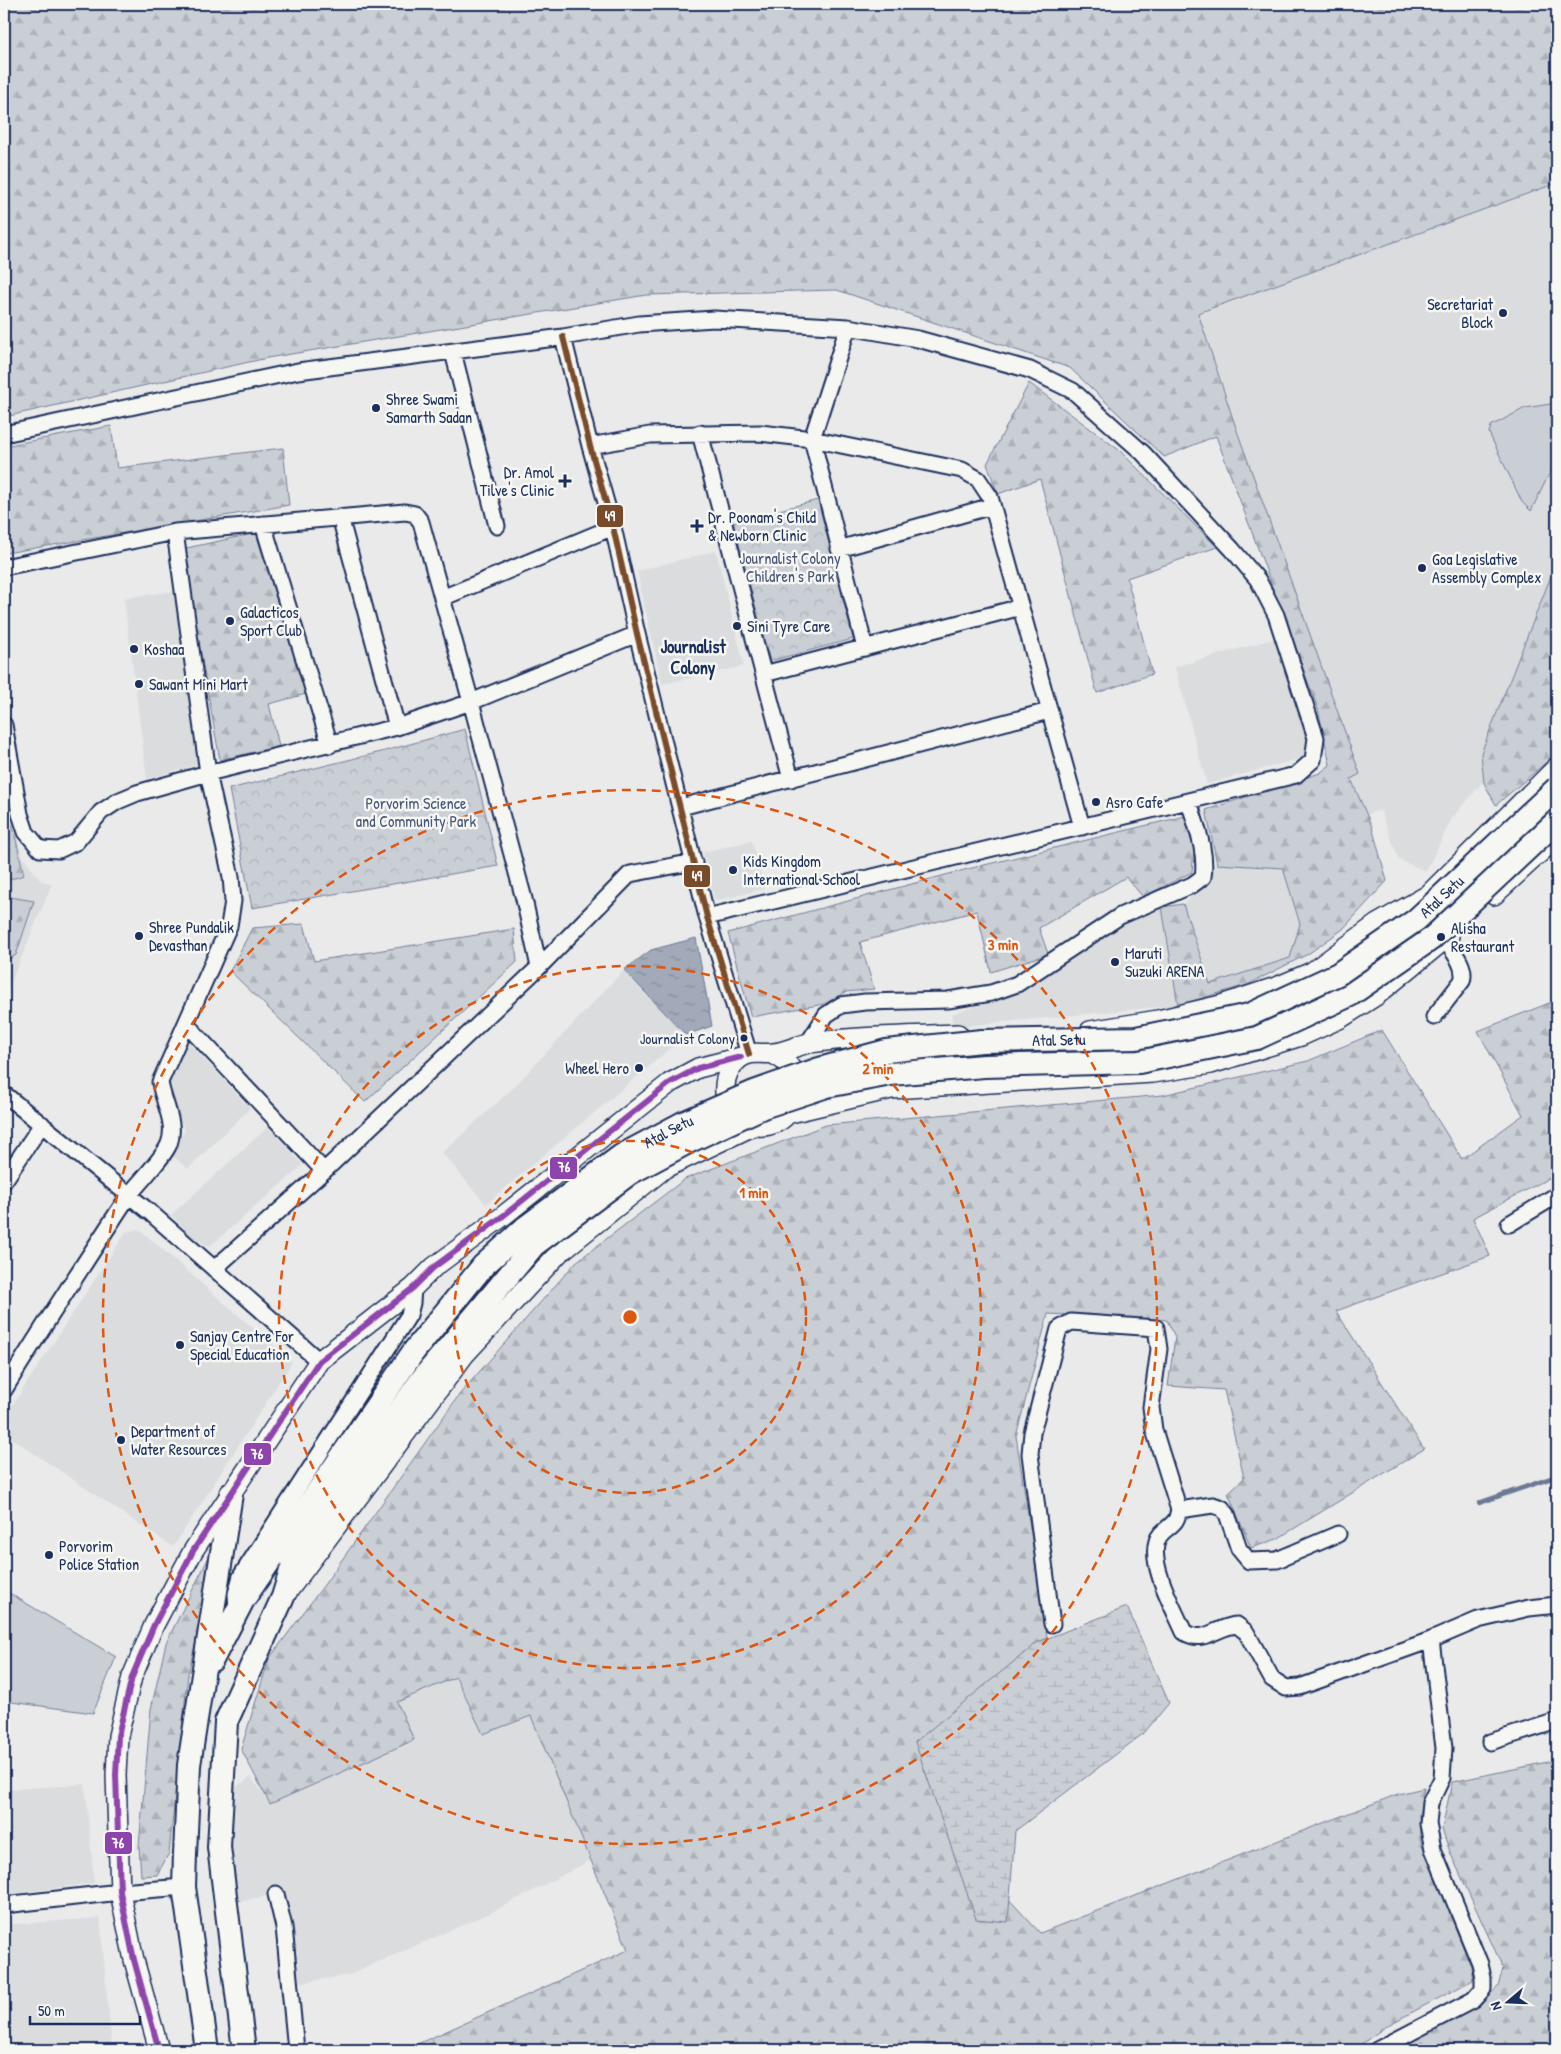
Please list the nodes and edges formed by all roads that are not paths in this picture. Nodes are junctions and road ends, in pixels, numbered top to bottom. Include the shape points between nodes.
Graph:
1 (848, 327) junction
2 (564, 337) junction
3 (453, 352) junction
4 (700, 433) junction
5 (4, 434) edge
6 (812, 440) junction
7 (590, 446) junction
8 (992, 506) junction
9 (340, 517) junction
10 (263, 524) junction
11 (497, 526) dead end
12 (613, 526) junction
13 (175, 532) junction
14 (839, 549) junction
15 (4, 566) edge
16 (442, 598) junction
17 (1021, 607) junction
18 (638, 634) junction
19 (865, 648) junction
20 (764, 674) junction
21 (471, 702) junction
22 (1049, 711) junction
23 (4, 725) edge
24 (397, 727) junction
25 (330, 745) junction
26 (1557, 767) edge
27 (208, 773) junction
28 (792, 779) junction
29 (1557, 788) edge
30 (1188, 801) junction
31 (682, 807) junction
32 (1557, 821) edge
33 (1082, 827) junction
34 (1557, 837) edge
35 (694, 862) junction
36 (708, 918) junction
37 (1445, 940) junction
38 (539, 967) junction
39 (1434, 1017) dead end
40 (187, 1025) junction
41 (808, 1043) junction
42 (773, 1054) junction
43 (745, 1056) junction
44 (4, 1094) edge
45 (790, 1112) junction
46 (42, 1124) junction
47 (755, 1125) junction
48 (324, 1171) junction
49 (4, 1181) edge
50 (129, 1195) junction
51 (1557, 1195) edge
52 (1508, 1224) dead end
53 (530, 1236) junction
54 (214, 1269) junction
55 (413, 1288) junction
56 (319, 1361) junction
57 (4, 1390) edge
58 (231, 1494) junction
59 (328, 1495) junction
60 (1179, 1510) junction
61 (1338, 1534) dead end
62 (283, 1598) junction
63 (1557, 1605) edge
64 (237, 1611) junction
65 (1052, 1624) dead end
66 (1431, 1640) junction
67 (203, 1678) junction
68 (1557, 1721) edge
69 (1490, 1742) dead end
70 (184, 1887) junction
71 (120, 1892) junction
72 (276, 1894) dead end
73 (4, 1905) edge
74 (155, 2049) edge
75 (207, 2050) edge
76 (244, 2050) edge
77 (296, 2050) edge
78 (1377, 2050) edge

1 - 2 street via 714,319 639,324
1 - 6 street
1 - 30 street via 918,339 1030,370 1073,391 1143,453 1258,580 1276,615 1316,738 1313,760 1296,775
2 - 3 street
2 - 7 street
3 - 5 street via 298,370
3 - 11 street
4 - 6 street via 760,433
4 - 7 street via 650,436
4 - 20 street
6 - 8 street via 962,470 978,479
6 - 14 street
7 - 12 street
8 - 14 street
8 - 17 street
9 - 10 street
9 - 16 street via 415,514 421,522
9 - 24 street
10 - 13 street
10 - 25 street
12 - 16 street
12 - 18 street
13 - 15 street
13 - 27 street
14 - 19 street
16 - 21 street
17 - 19 street
17 - 22 street
18 - 21 street
18 - 31 street
19 - 20 street
20 - 28 street
21 - 24 street
21 - 38 street
22 - 28 street
22 - 33 street
23 - 27 street via 20,814 26,832 40,849 59,850 76,842 101,812 118,800
24 - 25 street
25 - 27 street
26 - 41 main road via 1428,894 1377,924 1312,972 1279,986 1158,1020 1094,1030 867,1037
27 - 40 street via 231,878 233,902 229,926
28 - 31 street
29 - 53 highway, Atal Setu, bridge via 1416,920 1338,974 1249,1015 1136,1038 982,1041 886,1050 819,1069 754,1092 683,1123 621,1156
30 - 33 street
30 - 41 street via 1205,864 1203,877 1192,885 1120,916 1017,984 991,993 948,1000 865,1002 842,1006 826,1015
31 - 35 street
32 - 53 highway, Atal Setu, bridge via 1431,939 1350,995 1257,1038 1139,1062 984,1066 891,1074 827,1086 763,1107 673,1150
33 - 36 street
34 - 37 main road
35 - 36 street
35 - 38 street via 630,874
36 - 43 street
37 - 39 street via 1464,976
37 - 45 main road via 1377,996 1341,1018 1301,1036 1211,1064 1153,1073 891,1089
38 - 48 street
40 - 48 street
40 - 50 street via 160,1082 172,1130 169,1146
41 - 42 main road
42 - 43 main road via 763,1052
42 - 45 main road via 782,1058 795,1074 798,1094
43 - 47 main road via 732,1066 728,1074 726,1098 733,1113
43 - 55 main road via 698,1068 670,1083 503,1216 434,1266
44 - 46 street
45 - 47 main road via 774,1124
46 - 49 street
46 - 50 street
47 - 62 main road via 665,1168 559,1253 465,1354
48 - 54 street
50 - 54 street
50 - 57 street
51 - 52 street
53 - 59 highway via 483,1266 414,1351
54 - 56 street
55 - 56 main road
55 - 64 street via 408,1315 241,1576 236,1594
56 - 58 main road
58 - 67 highway
58 - 71 main road via 193,1550 154,1625 132,1677 118,1736
59 - 62 highway via 294,1561
59 - 64 highway
60 - 61 street via 1213,1505 1222,1508 1239,1548 1249,1561 1277,1560
60 - 65 street via 1154,1430 1151,1407 1159,1349 1156,1328 1071,1322 1059,1329 1032,1433 1030,1454
60 - 66 street via 1175,1521 1157,1540 1155,1552 1159,1574 1184,1632 1193,1638 1238,1625 1246,1632 1272,1679 1286,1688 1300,1687
62 - 76 highway via 226,1722 219,1847
63 - 66 street via 1478,1620
64 - 67 highway
66 - 78 street via 1444,1748 1442,1778 1430,1803 1428,1824 1433,1849 1480,1964 1483,1990 1473,2000
67 - 70 highway via 189,1765
68 - 69 street
70 - 71 street
70 - 75 highway
71 - 73 street
71 - 74 main road
72 - 77 street via 284,1927

